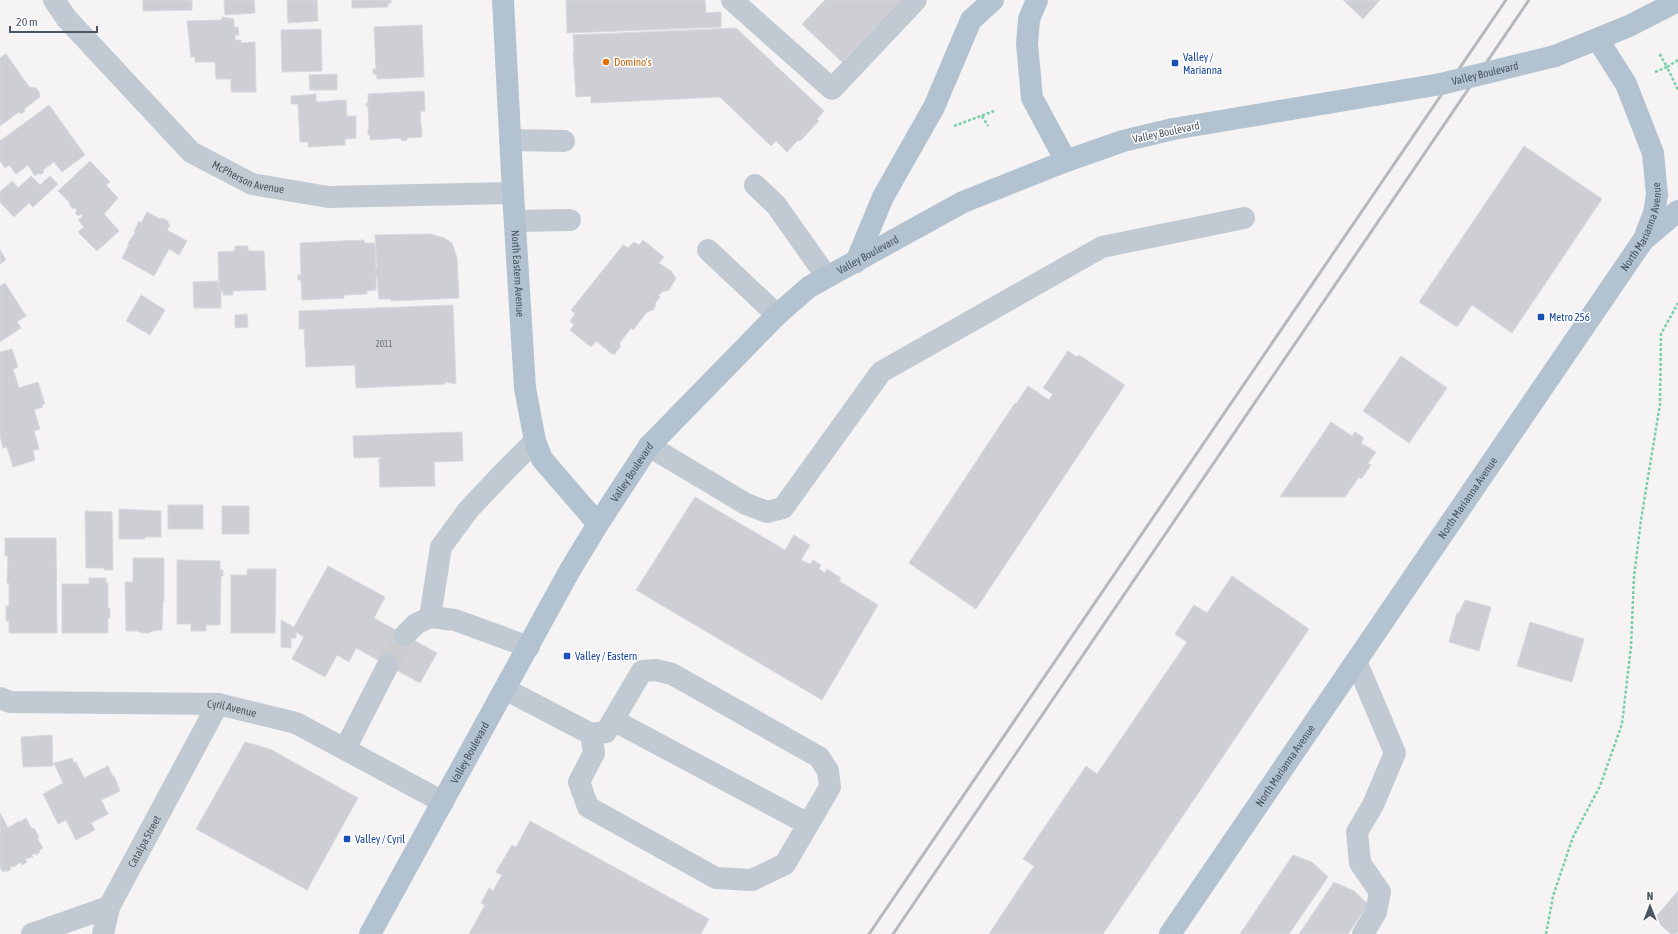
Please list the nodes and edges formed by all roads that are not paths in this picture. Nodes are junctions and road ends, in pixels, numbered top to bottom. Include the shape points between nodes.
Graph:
1 (54, 0) edge
2 (503, 0) edge
3 (732, 0) edge
4 (916, 0) edge
5 (993, 0) edge
6 (1037, 0) edge
7 (1678, 1) edge
8 (67, 10) edge
9 (1598, 40) junction
10 (510, 140) junction
11 (564, 141) dead end
12 (1066, 161) junction
13 (755, 185) dead end
14 (513, 193) junction
15 (1678, 211) edge
16 (1244, 218) dead end
17 (570, 220) dead end
18 (515, 221) junction
19 (1644, 239) junction
20 (708, 250) dead end
21 (856, 262) junction
22 (827, 277) junction
23 (777, 315) junction
24 (535, 441) junction
25 (649, 446) junction
26 (598, 524) junction
27 (430, 617) junction
28 (405, 635) tunnel mouth
29 (529, 647) junction
30 (1356, 661) junction
31 (388, 665) tunnel mouth
32 (505, 689) junction
33 (0, 698) edge
34 (218, 704) junction
35 (613, 720) junction
36 (592, 734) junction
37 (346, 749) junction
38 (443, 802) junction
39 (808, 824) junction
40 (109, 906) junction
41 (32, 934) edge
42 (103, 934) edge
43 (370, 934) edge
44 (1170, 934) edge
45 (1363, 934) edge

1 - 8 street, McPherson Avenue
2 - 10 main road, North Eastern Avenue
3 - 4 street via 832,89
5 - 21 main road via 971,20 934,107 884,197
6 - 12 main road via 1030,19 1027,44 1032,98
7 - 9 main road, Valley Boulevard
8 - 14 street, McPherson Avenue via 191,152 252,184 328,197
9 - 12 main road, Valley Boulevard, bridge via 1555,56 1441,84 1173,129 1123,141
9 - 19 main road, North Marianna Avenue via 1626,84 1653,153 1657,195 1654,213
10 - 11 street
10 - 14 main road, North Eastern Avenue
12 - 21 main road, Valley Boulevard via 962,202
13 - 22 street via 776,205
14 - 18 main road, North Eastern Avenue
15 - 19 main road
16 - 25 street via 1102,248 881,372 783,508 767,512 746,504
17 - 18 street
18 - 24 main road, North Eastern Avenue via 525,388
19 - 30 main road, North Marianna Avenue
20 - 23 street
21 - 22 main road, Valley Boulevard
22 - 23 main road, Valley Boulevard via 809,287
23 - 25 main road, Valley Boulevard
24 - 26 main road, North Eastern Avenue via 542,459
24 - 27 street via 469,509 441,547
25 - 26 main road, Valley Boulevard
26 - 29 main road, Valley Boulevard
27 - 28 street via 416,624
27 - 29 street via 455,620
29 - 32 main road, Valley Boulevard
30 - 44 main road, North Marianna Avenue
30 - 45 street via 1395,753 1373,805 1357,832 1360,863 1380,892 1376,912
31 - 37 street
32 - 36 street
32 - 38 main road, Valley Boulevard
33 - 34 street, Cyril Avenue via 10,702
34 - 37 street, Cyril Avenue via 296,723
34 - 40 street, Catalpa Street
35 - 36 street via 606,732
35 - 39 street
35 - 39 street via 642,670 672,674 819,757 828,771 830,787
36 - 39 street via 594,753 579,782 588,807 716,878 752,880 785,864
37 - 38 street, Cyril Avenue
38 - 43 main road, Valley Boulevard
40 - 41 street
40 - 42 street, Catalpa Street

